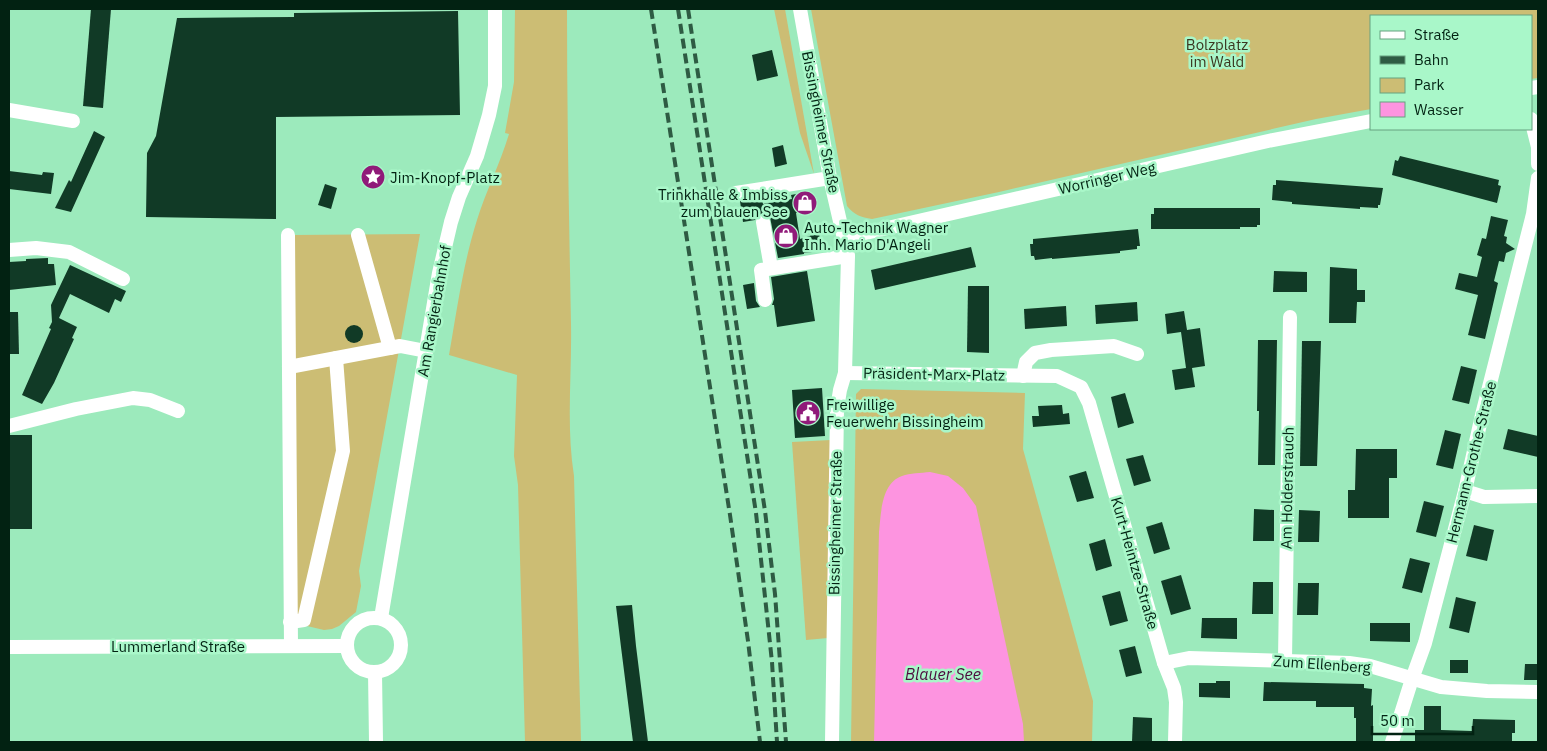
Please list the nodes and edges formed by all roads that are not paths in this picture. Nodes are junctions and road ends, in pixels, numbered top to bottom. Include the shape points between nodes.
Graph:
1 (495, 9) edge
2 (800, 9) edge
3 (9, 110) edge
4 (73, 121) dead end
5 (1370, 121) edge
6 (1532, 123) edge
7 (1538, 164) edge
8 (830, 178) junction
9 (1538, 178) edge
10 (736, 193) dead end
11 (764, 222) dead end
12 (288, 235) dead end
13 (358, 235) dead end
14 (844, 238) junction
15 (9, 250) edge
16 (848, 256) junction
17 (771, 268) junction
18 (123, 280) dead end
19 (765, 300) dead end
20 (1290, 317) dead end
21 (390, 348) junction
22 (426, 351) junction
23 (1137, 354) dead end
24 (336, 358) junction
25 (289, 367) dead end
26 (845, 373) junction
27 (1023, 376) junction
28 (1081, 387) joint
29 (178, 411) dead end
30 (9, 426) edge
31 (1465, 491) junction
32 (1538, 496) edge
33 (381, 618) junction
34 (290, 622) junction
35 (291, 646) junction
36 (347, 646) junction
37 (9, 647) edge
38 (1285, 660) junction
39 (1164, 663) junction
40 (375, 672) junction
41 (1412, 679) junction
42 (1538, 692) edge
43 (376, 742) edge
44 (832, 742) edge
45 (1175, 742) edge
46 (1392, 742) edge

1 - 22 street, Am Rangierbahnhof via 494,86 489,115 451,222
2 - 8 street, Bissingheimer Straße
3 - 4 street
5 - 14 street, Worringer Weg via 1268,141
6 - 7 street
8 - 10 street
8 - 14 street, Bissingheimer Straße
9 - 31 street, Hermann-Grothe-Straße via 1533,214
11 - 17 street
12 - 34 street
13 - 21 street
14 - 16 street, Bissingheimer Straße
15 - 18 street via 36,248 69,252
16 - 17 street
16 - 26 street, Bissingheimer Straße
17 - 19 street via 761,270
20 - 38 street, Am Holderstrauch
21 - 22 street via 400,346
21 - 24 street
22 - 33 street, Am Rangierbahnhof
23 - 27 street, Präsident-Marx-Platz via 1114,346 1034,353 1026,362
24 - 25 street
24 - 34 street via 344,451 304,620
26 - 27 street, Präsident-Marx-Platz
26 - 44 street, Bissingheimer Straße via 837,409
27 - 28 street, Präsident-Marx-Platz via 1057,376
28 - 39 street, Kurt-Heintze-Straße via 1089,403
29 - 30 street via 150,400 134,398
31 - 32 street via 1484,497
31 - 41 street, Hermann-Grothe-Straße via 1426,643
33 - 36 street via 366,619 354,626
33 - 40 street via 398,631 402,644 394,664
34 - 35 street
35 - 36 street, Lummerland Straße
35 - 37 street, Lummerland Straße
36 - 40 street via 355,665
38 - 39 street, Zum Ellenberg via 1189,658
38 - 41 street, Zum Ellenberg via 1370,666
39 - 45 street, Kurt-Heintze-Straße via 1176,702
40 - 43 street
41 - 42 street, Zum Ellenberg via 1441,687
41 - 46 street, Hermann-Grothe-Straße

